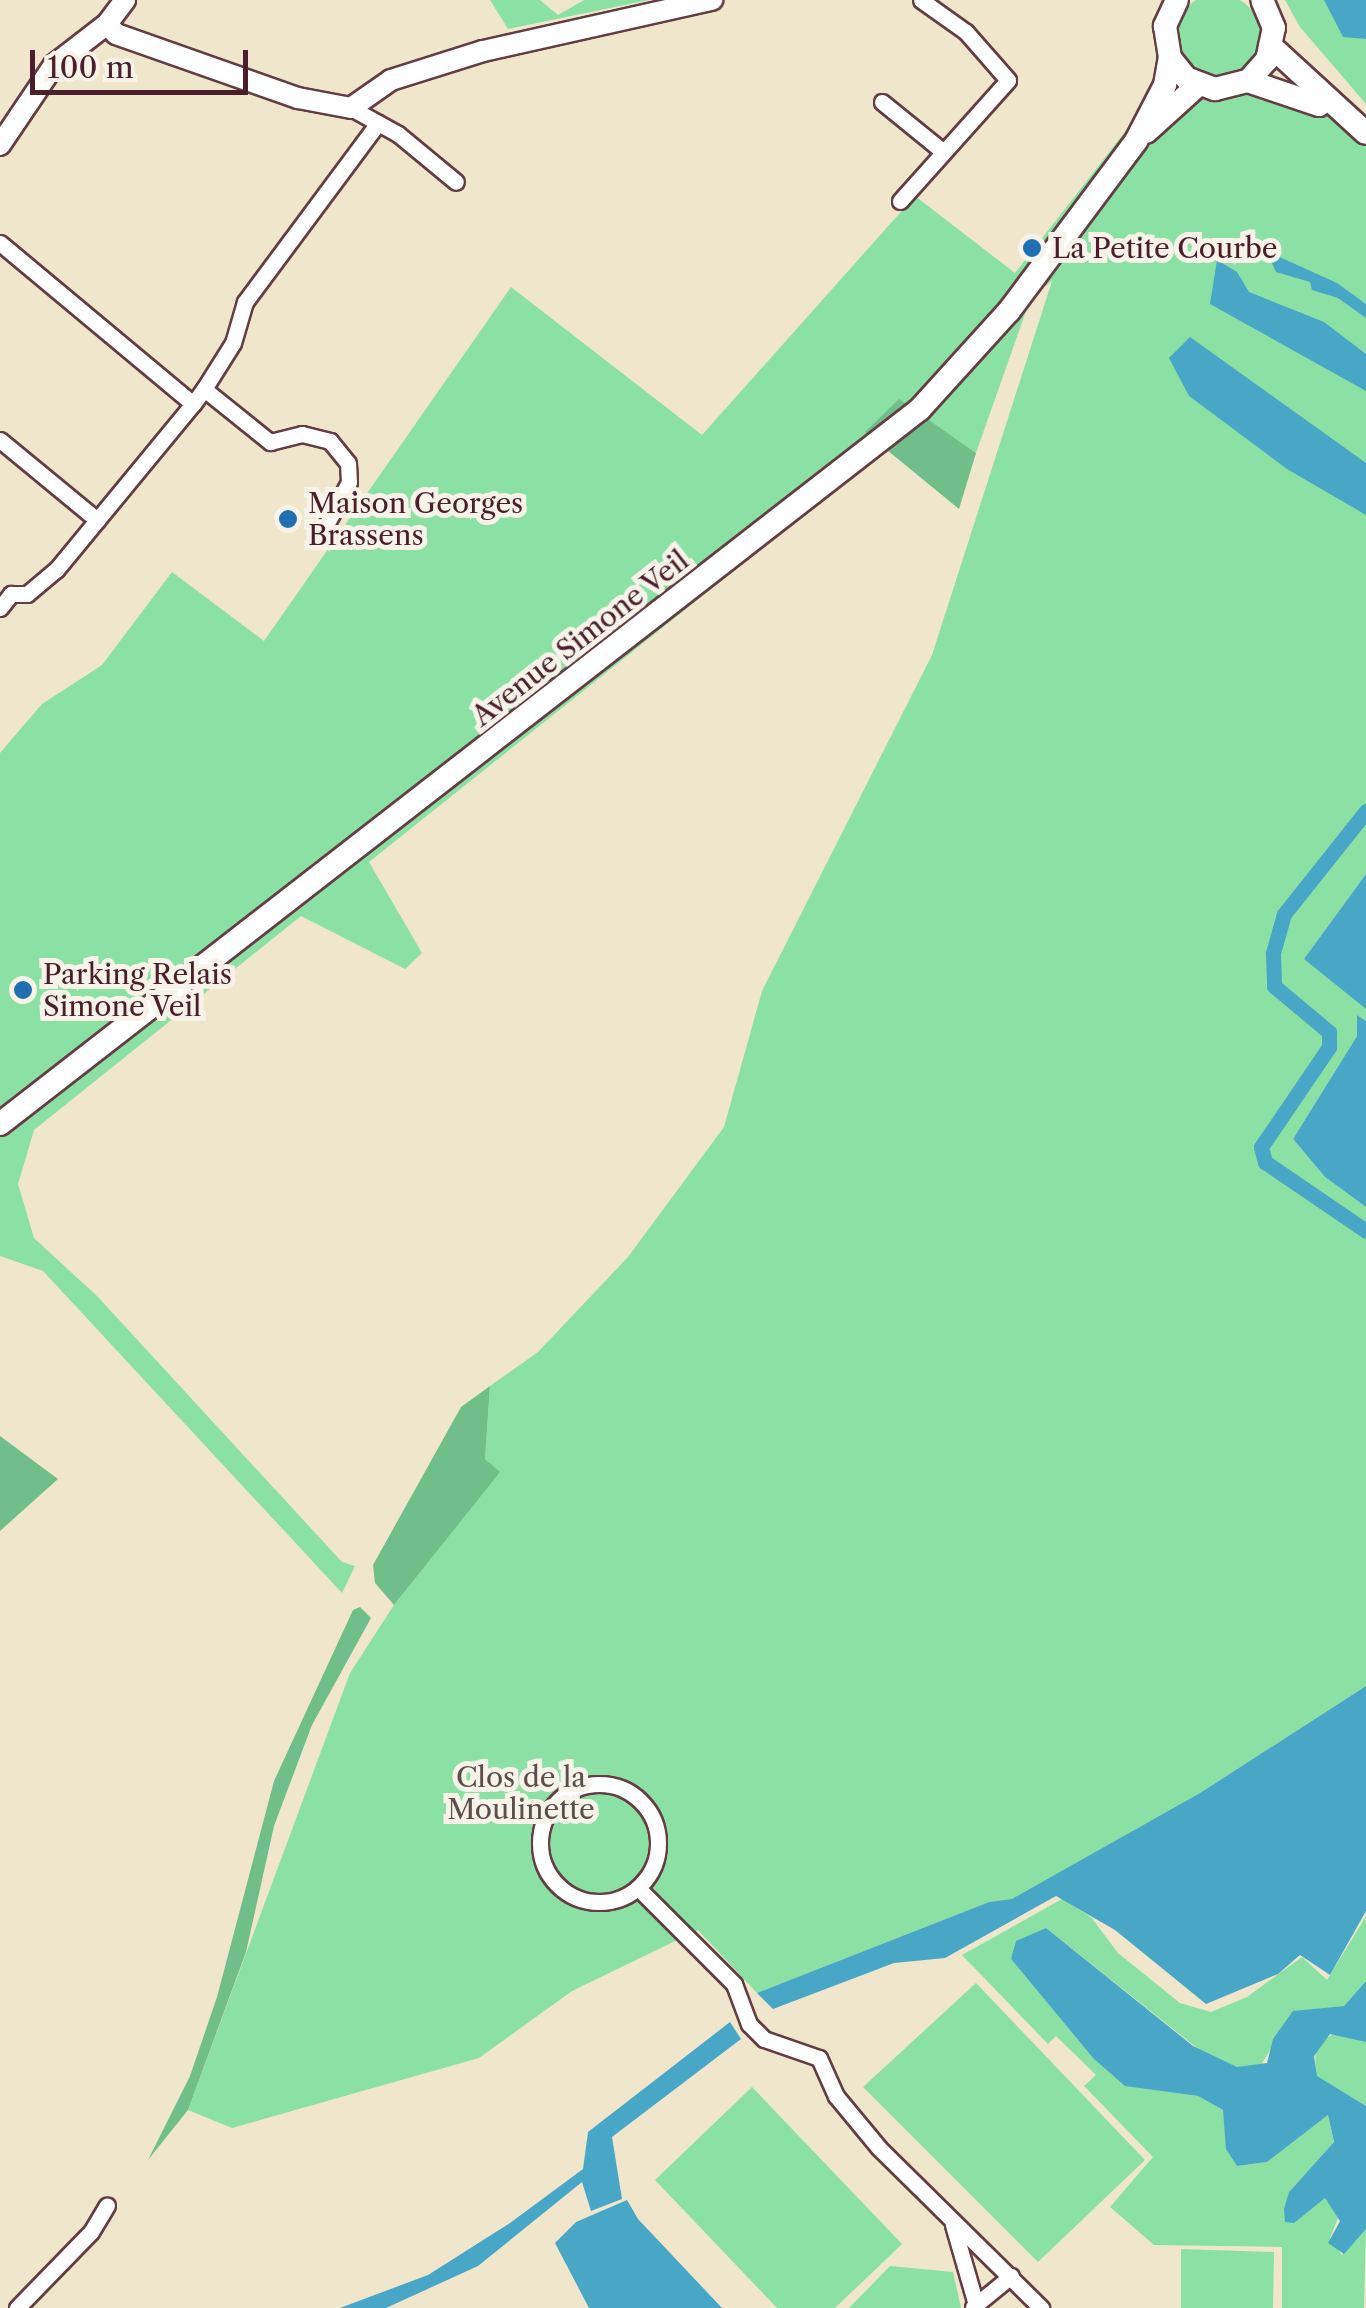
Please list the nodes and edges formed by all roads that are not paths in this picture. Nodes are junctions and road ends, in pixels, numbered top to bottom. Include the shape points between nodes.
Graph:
1 (125, 0) edge
2 (712, 0) edge
3 (921, 0) edge
4 (1176, 0) edge
5 (1262, 0) edge
6 (668, 3) edge
7 (108, 24) junction
8 (1272, 46) junction
9 (1170, 58) junction
10 (1248, 80) junction
11 (1198, 85) junction
12 (882, 102) dead end
13 (351, 108) junction
14 (1340, 115) junction
15 (378, 123) junction
16 (1366, 133) edge
17 (1136, 141) junction
18 (0, 144) edge
19 (941, 150) junction
20 (456, 182) dead end
21 (900, 202) dead end
22 (0, 243) edge
23 (204, 390) junction
24 (194, 404) junction
25 (0, 440) edge
26 (97, 520) junction
27 (326, 523) dead end
28 (0, 608) edge
29 (1, 1124) edge
30 (638, 1888) junction
31 (107, 2205) dead end
32 (950, 2216) junction
33 (1012, 2276) junction
34 (17, 2308) edge
35 (975, 2308) edge
36 (1041, 2308) edge

1 - 7 street
2 - 6 street
3 - 19 street via 966,32 1008,80
4 - 9 main road, Avenue Simone Veil via 1164,26
5 - 8 main road via 1274,28
6 - 13 street via 391,80
7 - 13 street via 116,34 298,98
7 - 18 street via 54,65
8 - 10 main road
8 - 14 main road
9 - 11 main road
9 - 17 main road, Avenue Simone Veil
10 - 11 main road via 1215,89
10 - 14 main road via 1280,86
11 - 17 main road, Avenue Simone Veil
12 - 19 street
13 - 15 street
14 - 16 main road
15 - 20 street
15 - 23 street via 245,302 233,343
17 - 29 main road, Avenue Simone Veil via 978,348 896,430
19 - 21 street
22 - 24 street
23 - 24 street
23 - 27 street via 270,442 316,436 342,453 349,482
24 - 26 street
25 - 26 street
26 - 28 street via 56,570 27,594 11,594
30 - 30 street via 658,1849 657,1830 637,1797 601,1784 558,1802 547,1816 540,1851 556,1884 590,1902 609,1902
30 - 32 street via 734,1984 749,2024 764,2039 819,2058 836,2096
31 - 34 street via 91,2232
32 - 33 street
32 - 35 street
33 - 35 street via 990,2288
33 - 36 street

